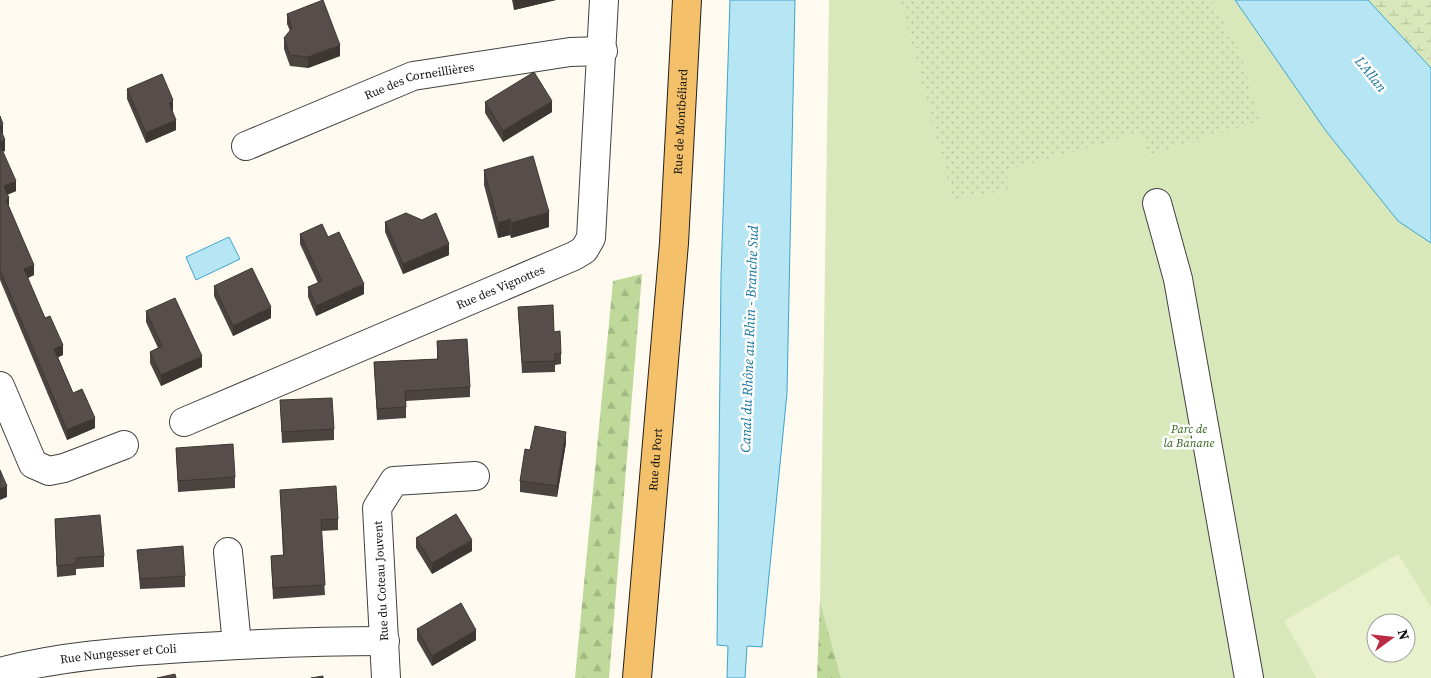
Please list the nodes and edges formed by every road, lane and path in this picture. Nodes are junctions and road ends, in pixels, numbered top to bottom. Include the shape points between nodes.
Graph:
1 (604, 0) edge
2 (688, 0) edge
3 (603, 51) junction
4 (246, 146) dead end
5 (1157, 203) dead end
6 (674, 243) joint
7 (0, 386) edge
8 (184, 422) dead end
9 (124, 445) dead end
10 (475, 476) dead end
11 (228, 552) dead end
12 (385, 641) junction
13 (237, 645) junction
14 (0, 672) edge
15 (386, 678) edge
16 (639, 678) edge
17 (1249, 678) edge

1 - 3 street, Rue des Vignottes
2 - 6 main road, Rue de Montbéliard
3 - 4 street, Rue des Corneillières via 570,52 413,76
3 - 8 street, Rue des Vignottes via 591,238 584,250
5 - 17 street via 1178,279
6 - 16 main road, Rue du Port
7 - 9 street via 33,464 49,471 64,468
10 - 12 street, Rue du Coteau Jouvent via 394,481 377,508
11 - 13 street
12 - 13 street, Rue Nungesser et Coli
12 - 15 street, Rue du Coteau Jouvent
13 - 14 street, Rue Nungesser et Coli via 89,654

